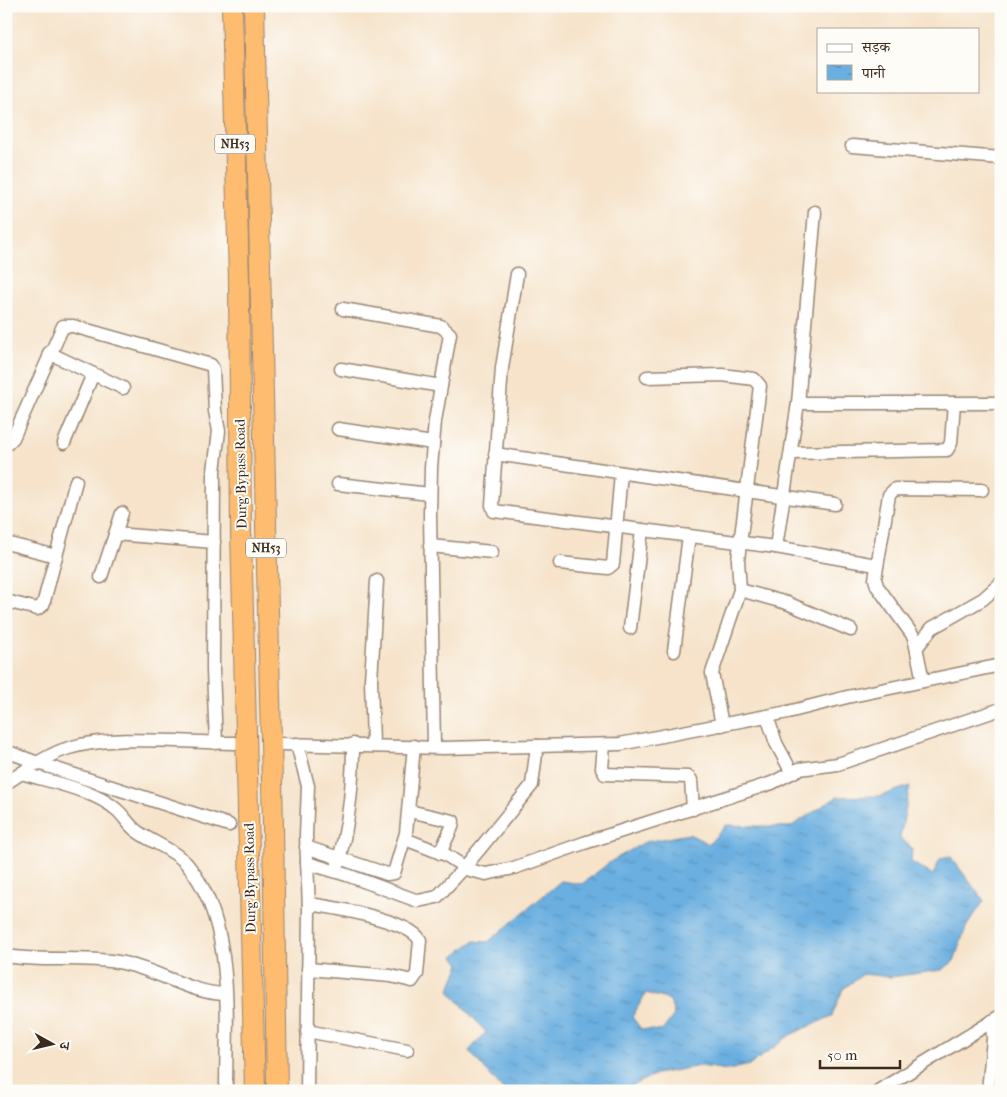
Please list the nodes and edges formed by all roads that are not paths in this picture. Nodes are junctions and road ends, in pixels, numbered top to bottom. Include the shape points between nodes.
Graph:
1 (232, 6) edge
2 (254, 6) edge
3 (852, 146) dead end
4 (1001, 158) edge
5 (815, 212) dead end
6 (516, 274) dead end
7 (343, 309) dead end
8 (49, 353) junction
9 (341, 369) dead end
10 (94, 374) junction
11 (647, 377) dead end
12 (441, 386) junction
13 (123, 388) dead end
14 (798, 402) junction
15 (954, 403) junction
16 (1000, 403) edge
17 (338, 429) dead end
18 (64, 443) dead end
19 (433, 443) junction
20 (6, 444) edge
21 (790, 453) junction
22 (495, 454) junction
23 (621, 473) junction
24 (76, 482) dead end
25 (338, 484) dead end
26 (982, 490) dead end
27 (746, 491) junction
28 (430, 494) junction
29 (784, 497) junction
30 (835, 504) dead end
31 (122, 513) dead end
32 (617, 526) junction
33 (642, 530) junction
34 (114, 534) junction
35 (689, 536) junction
36 (214, 542) junction
37 (739, 542) junction
38 (6, 543) edge
39 (430, 546) junction
40 (776, 547) junction
41 (492, 552) dead end
42 (56, 556) junction
43 (560, 563) dead end
44 (876, 565) junction
45 (101, 577) dead end
46 (377, 581) dead end
47 (1001, 583) edge
48 (740, 590) junction
49 (6, 601) edge
50 (630, 628) dead end
51 (851, 630) dead end
52 (917, 647) junction
53 (674, 651) dead end
54 (1001, 666) edge
55 (923, 681) junction
56 (1001, 709) edge
57 (767, 716) junction
58 (722, 725) junction
59 (216, 743) junction
60 (236, 743) dead end
61 (280, 744) dead end
62 (297, 744) junction
63 (353, 744) junction
64 (373, 744) junction
65 (604, 745) junction
66 (414, 746) junction
67 (537, 746) junction
68 (434, 747) junction
69 (6, 751) edge
70 (38, 763) junction
71 (24, 772) junction
72 (792, 773) junction
73 (6, 783) edge
74 (693, 809) junction
75 (409, 810) junction
76 (230, 825) dead end
77 (405, 839) junction
78 (306, 847) junction
79 (440, 853) junction
80 (340, 856) junction
81 (306, 863) junction
82 (460, 865) junction
83 (336, 871) junction
84 (308, 904) junction
85 (6, 956) edge
86 (308, 969) junction
87 (225, 994) junction
88 (996, 1018) edge
89 (307, 1031) junction
90 (407, 1050) dead end
91 (226, 1091) edge
92 (255, 1091) edge
93 (277, 1091) edge
94 (307, 1091) edge
95 (878, 1091) edge
96 (988, 1091) edge

1 - 92 highway, Durg Bypass Road / NH53
2 - 93 highway, Durg Bypass Road / NH53
3 - 4 street
5 - 14 street
6 - 22 street via 502,368
7 - 12 street via 445,327 450,339
8 - 10 street
8 - 20 street via 13,438
8 - 36 street via 60,329 68,325 211,365 214,369 214,406 219,432 214,471
9 - 12 street
10 - 13 street
10 - 18 street
11 - 27 street via 722,374 748,377 758,382 760,392
12 - 19 street
14 - 15 street
14 - 21 street
15 - 16 street
15 - 21 street via 947,450
17 - 19 street
19 - 28 street
21 - 29 street
22 - 23 street
22 - 32 street via 494,511
23 - 27 street
23 - 32 street
24 - 42 street
25 - 28 street
26 - 44 street via 892,491
27 - 29 street
27 - 37 street
28 - 39 street
29 - 30 street
29 - 40 street
31 - 34 street
32 - 33 street
32 - 43 street via 611,567
33 - 35 street
33 - 50 street
34 - 36 street
34 - 45 street
35 - 37 street
35 - 53 street
36 - 59 street
37 - 40 street
37 - 48 street
38 - 42 street
39 - 41 street
39 - 68 street
40 - 44 street
42 - 49 street via 41,608
44 - 52 street via 877,586 911,630
46 - 64 street via 371,680
47 - 52 street via 983,599 932,628
48 - 51 street via 787,603
48 - 58 street via 712,673
52 - 55 street
54 - 55 street
55 - 57 street
56 - 72 street via 838,764
57 - 58 street
57 - 72 street via 776,743
58 - 65 street
59 - 60 street
59 - 70 street via 97,743 61,750
61 - 62 street
62 - 63 street
62 - 78 street via 308,786
63 - 64 street
63 - 80 street via 351,795
64 - 66 street
65 - 67 street
65 - 74 street via 602,768 605,774 688,777 691,780
66 - 68 street
66 - 75 street
67 - 68 street
67 - 82 street via 532,785
69 - 70 street
70 - 71 street
70 - 76 street
71 - 73 street
71 - 87 street via 104,801 118,810 136,831 185,862 216,921 222,944
72 - 74 street via 772,783
74 - 82 street via 514,868 486,874
75 - 77 street
75 - 79 street via 452,821
77 - 79 street
77 - 80 street via 391,875
78 - 80 street
78 - 81 street
79 - 82 street
80 - 83 street
81 - 83 street
81 - 84 street
82 - 83 street via 437,896 418,901
84 - 86 street
84 - 86 street via 387,921 414,933 420,940 417,974 412,981 391,976
85 - 87 street via 120,962 201,990
86 - 89 street
87 - 91 street
88 - 95 street
88 - 96 street
89 - 90 street
89 - 94 street

